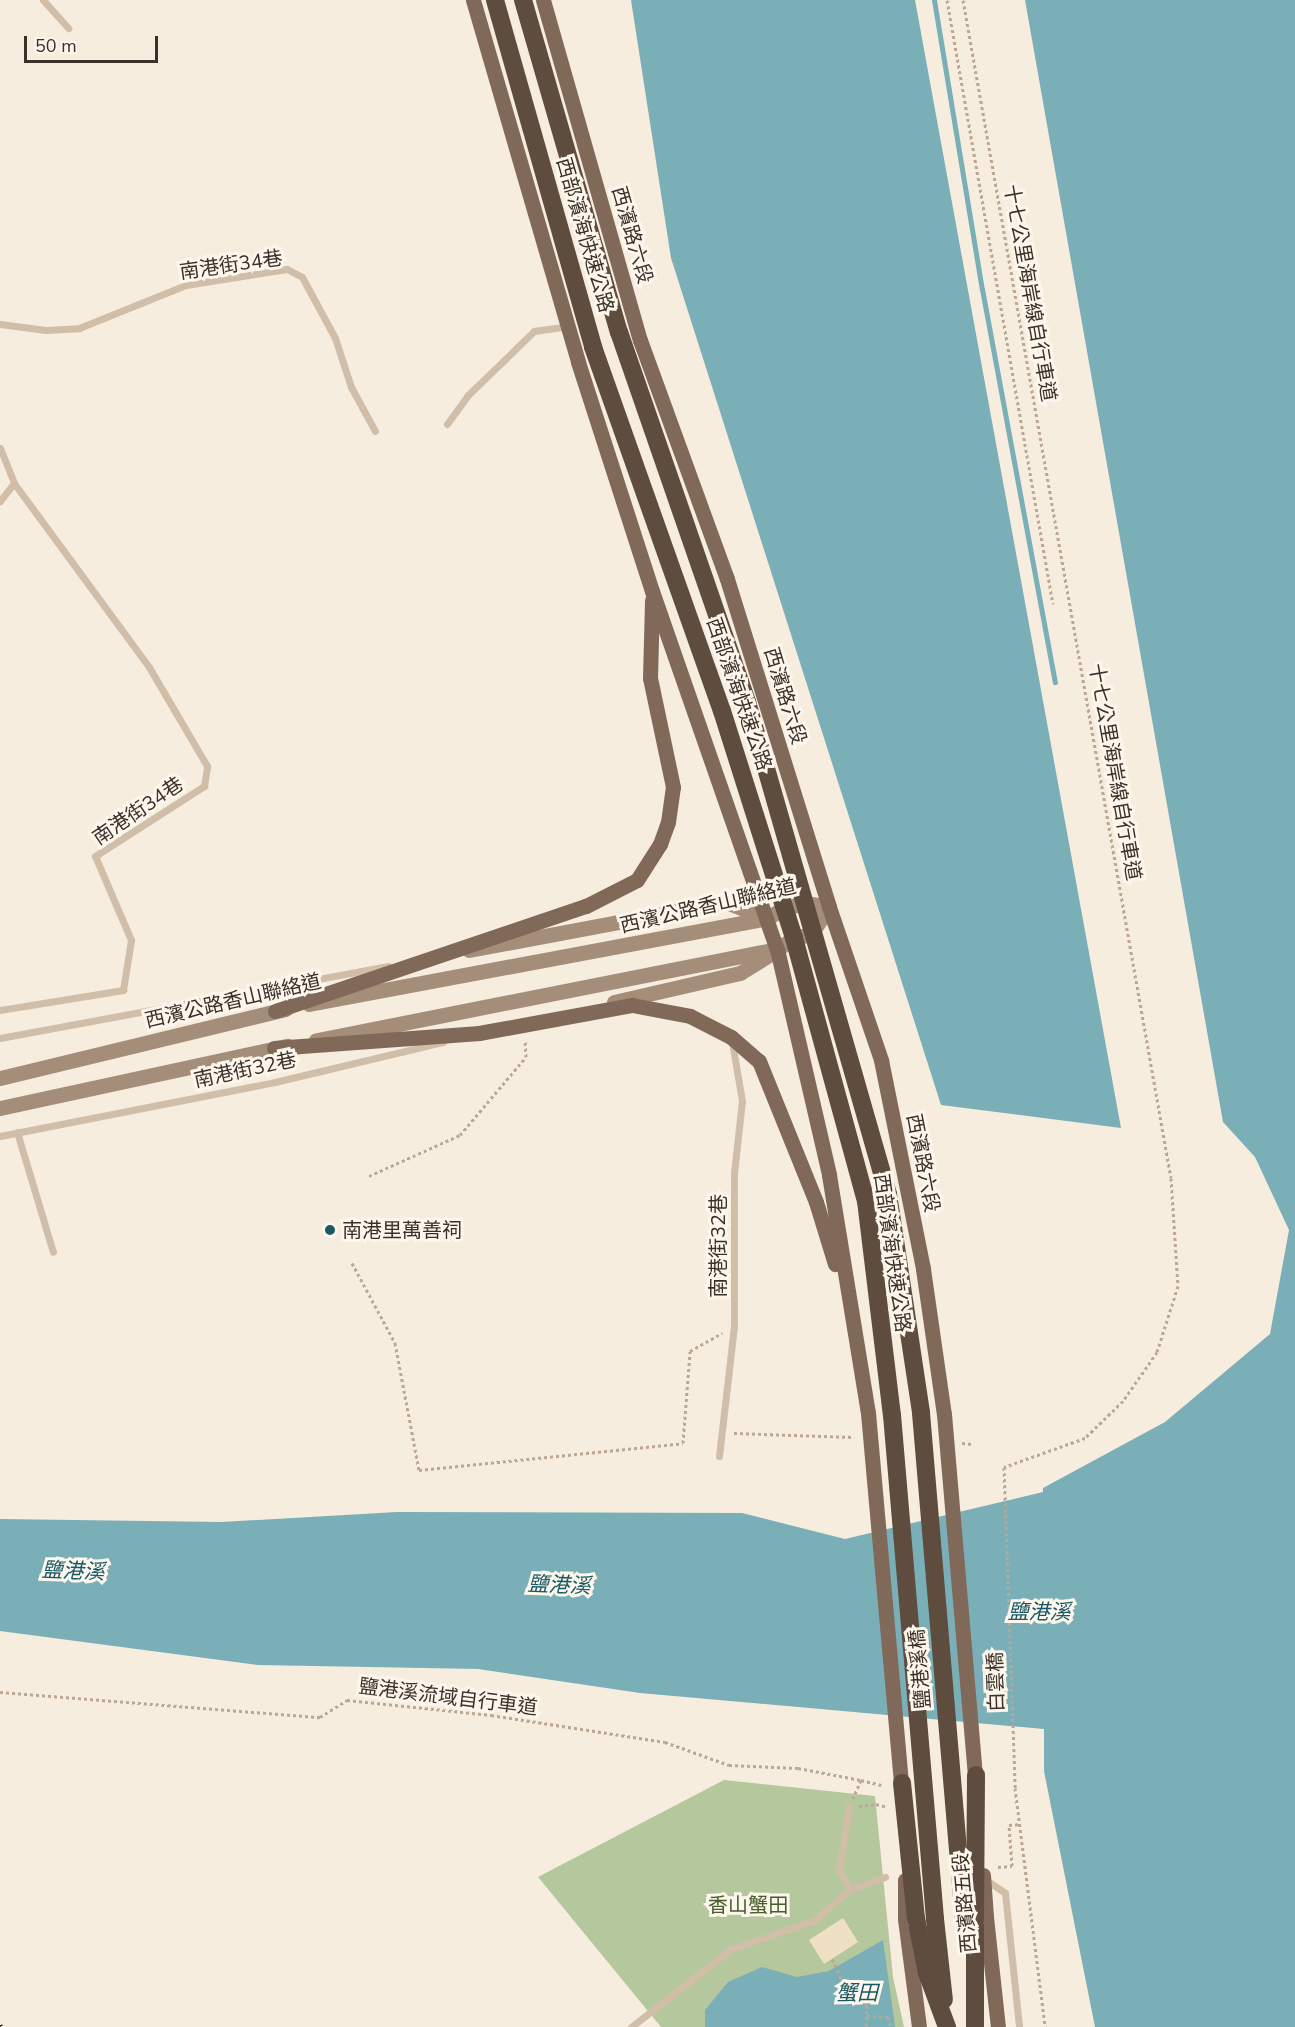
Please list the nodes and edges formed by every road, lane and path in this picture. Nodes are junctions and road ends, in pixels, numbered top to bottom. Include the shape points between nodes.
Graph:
1 (43, 0) edge
2 (472, 0) edge
3 (495, 0) edge
4 (523, 0) edge
5 (543, 0) edge
6 (947, 0) edge
7 (963, 0) edge
8 (68, 28) dead end
9 (0, 324) edge
10 (568, 326) junction
11 (447, 424) dead end
12 (375, 431) dead end
13 (0, 448) edge
14 (14, 483) junction
15 (0, 501) edge
16 (652, 591) junction
17 (1053, 604) dead end
18 (805, 903) junction
19 (828, 907) junction
20 (784, 908) junction
21 (767, 918) junction
22 (803, 936) junction
23 (777, 948) junction
24 (426, 958) junction
25 (0, 1010) edge
26 (275, 1011) junction
27 (524, 1026) junction
28 (479, 1033) junction
29 (732, 1037) junction
30 (0, 1038) edge
31 (274, 1048) junction
32 (0, 1078) edge
33 (0, 1108) edge
34 (17, 1132) junction
35 (0, 1136) edge
36 (369, 1176) dead end
37 (53, 1252) dead end
38 (352, 1263) dead end
39 (851, 1316) junction
40 (734, 1326) junction
41 (921, 1413) joint
42 (892, 1414) joint
43 (720, 1432) junction
44 (858, 1437) dead end
45 (950, 1442) dead end
46 (972, 1444) dead end
47 (719, 1456) dead end
48 (1004, 1467) joint
49 (0, 1692) edge
50 (976, 1775) joint
51 (861, 1780) junction
52 (902, 1783) joint
53 (881, 1785) dead end
54 (849, 1808) joint
55 (969, 1868) dead end
56 (885, 1876) dead end
57 (850, 1889) junction
58 (911, 1919) junction
59 (975, 1920) junction
60 (832, 1959) dead end
61 (867, 2016) junction
62 (632, 2027) edge
63 (866, 2027) edge
64 (891, 2027) edge
65 (919, 2027) edge
66 (947, 2027) edge
67 (975, 2027) edge
68 (998, 2027) edge
69 (1019, 2027) edge
70 (1045, 2027) edge

1 - 8 lane
2 - 10 main road
3 - 20 highway, 西部濱海快速公路 via 593,347 722,711
4 - 18 highway, 西部濱海快速公路 via 619,332 747,702
5 - 19 main road, 西濱路六段 via 640,340 727,579
6 - 17 path
7 - 48 path, 十七公里海岸線自行車道 via 1171,1178 1178,1286 1156,1352 1123,1401 1085,1438
9 - 12 lane, 南港街34巷 via 46,330 79,328 186,285 287,269 302,277 335,338 351,387
10 - 11 lane via 534,331 468,395
10 - 16 main road
13 - 14 lane, 南港街34巷
14 - 15 lane
14 - 25 lane, 南港街34巷 via 148,667 207,766 204,786 95,856 131,940 123,990
16 - 21 main road
16 - 24 main road via 650,678 673,787 660,844 637,880 586,906
18 - 19 street, 西濱公路香山聯絡道
18 - 20 street, 西濱公路香山聯絡道
18 - 22 highway, 西部濱海快速公路
19 - 22 street
19 - 50 main road, 西濱路六段, bridge via 881,1060 923,1269 944,1414
20 - 21 street, 西濱公路香山聯絡道
20 - 22 highway, 西部濱海快速公路
21 - 23 main road
21 - 24 street via 726,902
21 - 26 street, 西濱公路香山聯絡道
22 - 23 street
22 - 41 highway, 西部濱海快速公路 via 888,1194
22 - 42 highway, 西部濱海快速公路 via 866,1201
23 - 28 street via 740,973
23 - 31 street
23 - 39 main road via 829,1175
24 - 26 main road
24 - 30 lane
26 - 32 street, 西濱公路香山聯絡道
27 - 28 main road
27 - 29 main road via 632,1005 690,1017
27 - 36 path via 526,1057 460,1135
28 - 31 main road
28 - 34 lane, 南港街32巷 via 275,1082
29 - 39 main road via 759,1061 816,1202
29 - 40 lane, 南港街32巷 via 742,1101 735,1173
31 - 33 street
34 - 35 lane, 南港街32巷
34 - 37 lane
38 - 40 path via 395,1343 419,1470 683,1443 690,1351
39 - 52 main road, 鹽港溪橋, bridge via 868,1413
40 - 43 lane, 南港街32巷
41 - 59 highway, 鹽港溪橋, bridge
42 - 66 highway, 鹽港溪橋, bridge
43 - 44 path
43 - 47 lane, 南港街32巷
45 - 46 path
48 - 70 path, 白雲橋 via 1015,1788
49 - 51 path, 鹽港溪流域自行車道 via 320,1717 347,1700 491,1714 665,1742 729,1765 798,1768
50 - 59 highway, bridge
51 - 53 path, 鹽港溪流域自行車道
51 - 54 path
52 - 58 highway, bridge
54 - 57 lane via 839,1870
55 - 69 lane via 1005,1893
56 - 57 lane
57 - 62 lane via 815,1920 731,1949
58 - 65 main road
58 - 66 highway
59 - 67 highway
59 - 68 main road, 西濱路五段
60 - 61 path via 846,1988 867,2005
61 - 63 path
61 - 64 path via 888,2016

